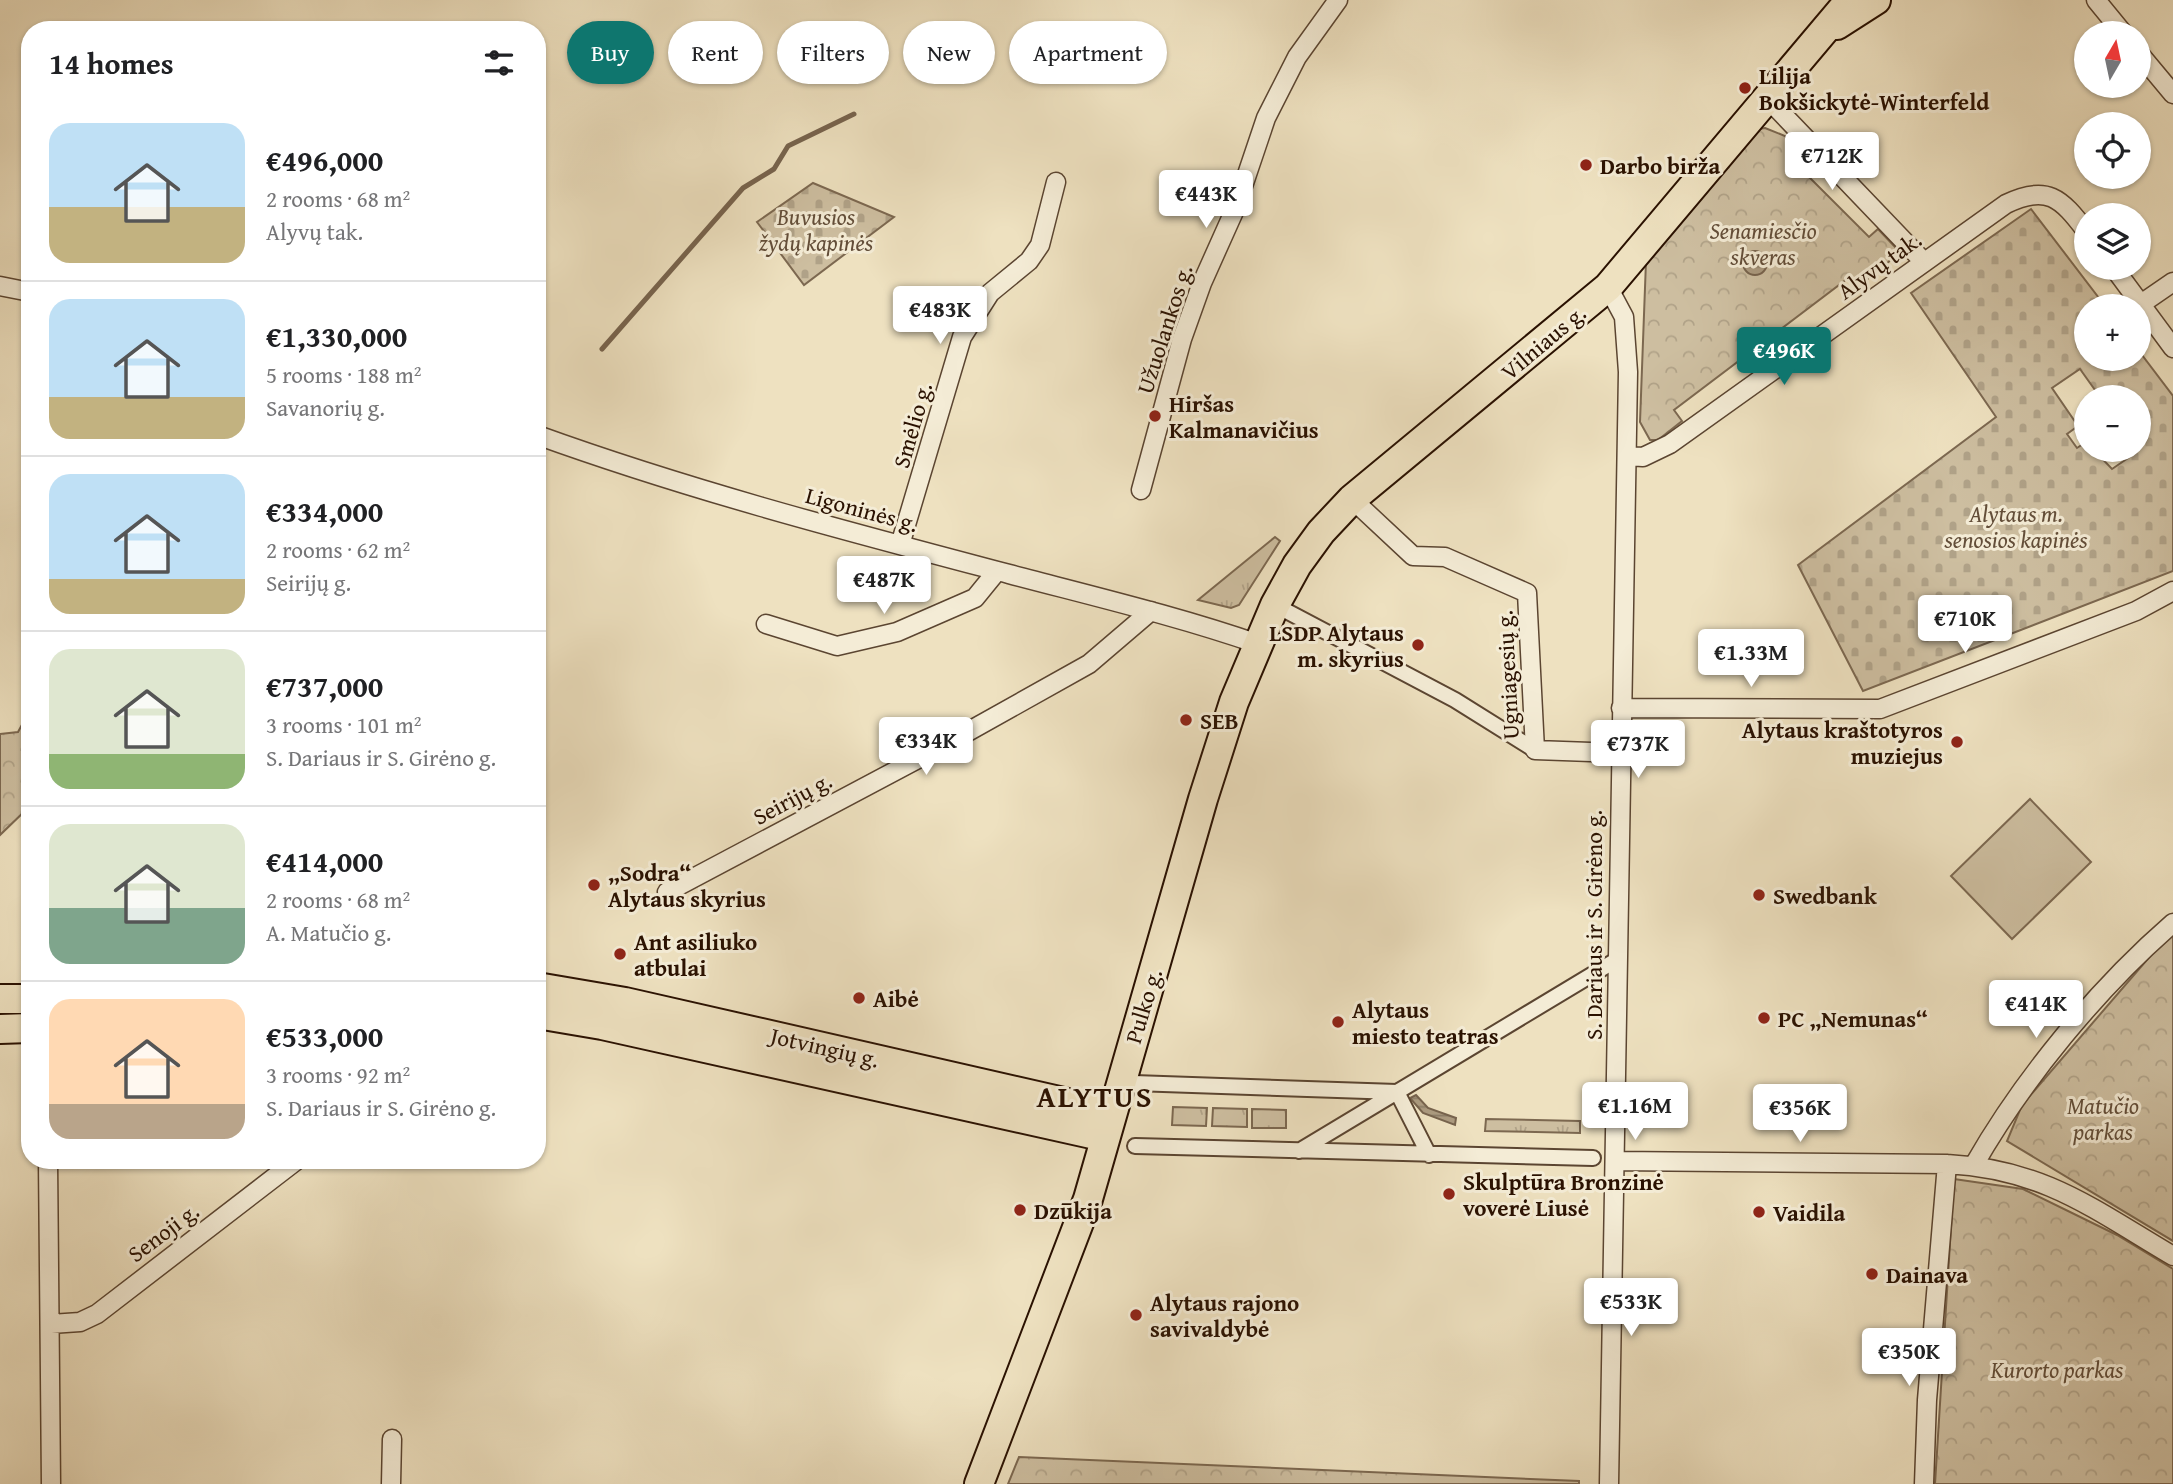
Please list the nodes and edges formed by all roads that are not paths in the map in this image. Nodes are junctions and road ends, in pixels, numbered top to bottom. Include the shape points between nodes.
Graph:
1 (1338, 0) edge
2 (1850, 0) edge
3 (1876, 0) edge
4 (2096, 0) edge
5 (2113, 21) edge
6 (1826, 32) junction
7 (2151, 68) edge
8 (2173, 94) edge
9 (1767, 98) junction
10 (1056, 182) dead end
11 (2074, 215) edge
12 (1924, 262) junction
13 (2173, 282) edge
14 (0, 286) edge
15 (1608, 287) junction
16 (21, 290) edge
17 (2151, 297) edge
18 (2151, 318) edge
19 (2173, 348) edge
20 (546, 438) edge
21 (1627, 456) junction
22 (1141, 490) dead end
23 (1352, 499) junction
24 (900, 545) junction
25 (997, 571) junction
26 (2173, 592) edge
27 (1275, 605) junction
28 (1151, 611) junction
29 (766, 624) dead end
30 (1258, 644) junction
31 (1620, 708) junction
32 (1535, 750) junction
33 (1619, 753) junction
34 (667, 892) dead end
35 (2173, 923) edge
36 (1618, 959) junction
37 (546, 988) edge
38 (0, 999) edge
39 (21, 999) edge
40 (546, 1016) edge
41 (21, 1028) edge
42 (0, 1029) edge
43 (795, 1039) junction
44 (789, 1067) junction
45 (1134, 1083) dead end
46 (1397, 1092) junction
47 (1109, 1125) junction
48 (1135, 1146) dead end
49 (1297, 1152) junction
50 (1429, 1155) junction
51 (1593, 1158) dead end
52 (1615, 1161) junction
53 (1947, 1164) junction
54 (1974, 1166) junction
55 (48, 1169) edge
56 (285, 1169) edge
57 (2173, 1256) edge
58 (51, 1324) junction
59 (391, 1439) dead end
60 (51, 1484) edge
61 (391, 1484) edge
62 (979, 1484) edge
63 (1609, 1484) edge
64 (1924, 1484) edge

1 - 22 street, Užuolankos g. via 1297,57 1266,118 1236,207 1182,339
2 - 6 main road, Vilniaus g.
3 - 6 main road, Vilniaus g.
4 - 5 street
6 - 9 main road, Vilniaus g.
7 - 8 street
9 - 12 street
9 - 15 main road, Vilniaus g.
10 - 24 street, Smėlio g. via 1040,246 990,293 962,337
11 - 12 street, Alyvų tak. via 2047,194 2028,193
12 - 21 street, Alyvų tak. via 1670,444 1643,457
13 - 17 street
14 - 16 street
15 - 21 street, S. Dariaus ir S. Girėno g. via 1628,332
15 - 23 main road, Vilniaus g.
18 - 19 street
20 - 24 street, Ligoninės g. via 634,469
21 - 31 street, S. Dariaus ir S. Girėno g.
23 - 27 main road, Vilniaus g. via 1305,554
23 - 32 street, Ugniagesių g. via 1413,556 1445,557 1527,593
24 - 25 street, Ligoninės g.
25 - 28 street, Ligoninės g.
25 - 29 street via 975,598 897,632 837,646
26 - 31 street via 2136,611 1880,709
27 - 30 main road, Vilniaus g.
27 - 32 street, Ugniagesių g. via 1455,700
28 - 30 street, Ligoninės g.
28 - 34 street, Seirijų g. via 1089,664
30 - 47 main road, Pulko g. via 1217,749
31 - 33 street, S. Dariaus ir S. Girėno g.
32 - 33 street, Ugniagesių g.
33 - 36 street, S. Dariaus ir S. Girėno g.
35 - 54 street via 2144,948 2028,1079
36 - 46 street
36 - 52 street, S. Dariaus ir S. Girėno g.
37 - 43 main road, Jotvingių g.
38 - 39 main road
40 - 44 main road, Jotvingių g.
41 - 42 main road
43 - 44 main road
43 - 47 main road, Jotvingių g.
44 - 47 main road, Jotvingių g.
45 - 46 street
46 - 49 street
46 - 50 street
47 - 62 main road, Pulko g. via 1074,1240
48 - 49 street
49 - 50 street
50 - 51 street
52 - 53 street
52 - 63 street, S. Dariaus ir S. Girėno g.
53 - 54 street
53 - 64 street
54 - 57 street via 1999,1168 2057,1187
55 - 58 street
56 - 58 street, Senoji g. via 97,1314 80,1322
58 - 60 street
59 - 61 street

